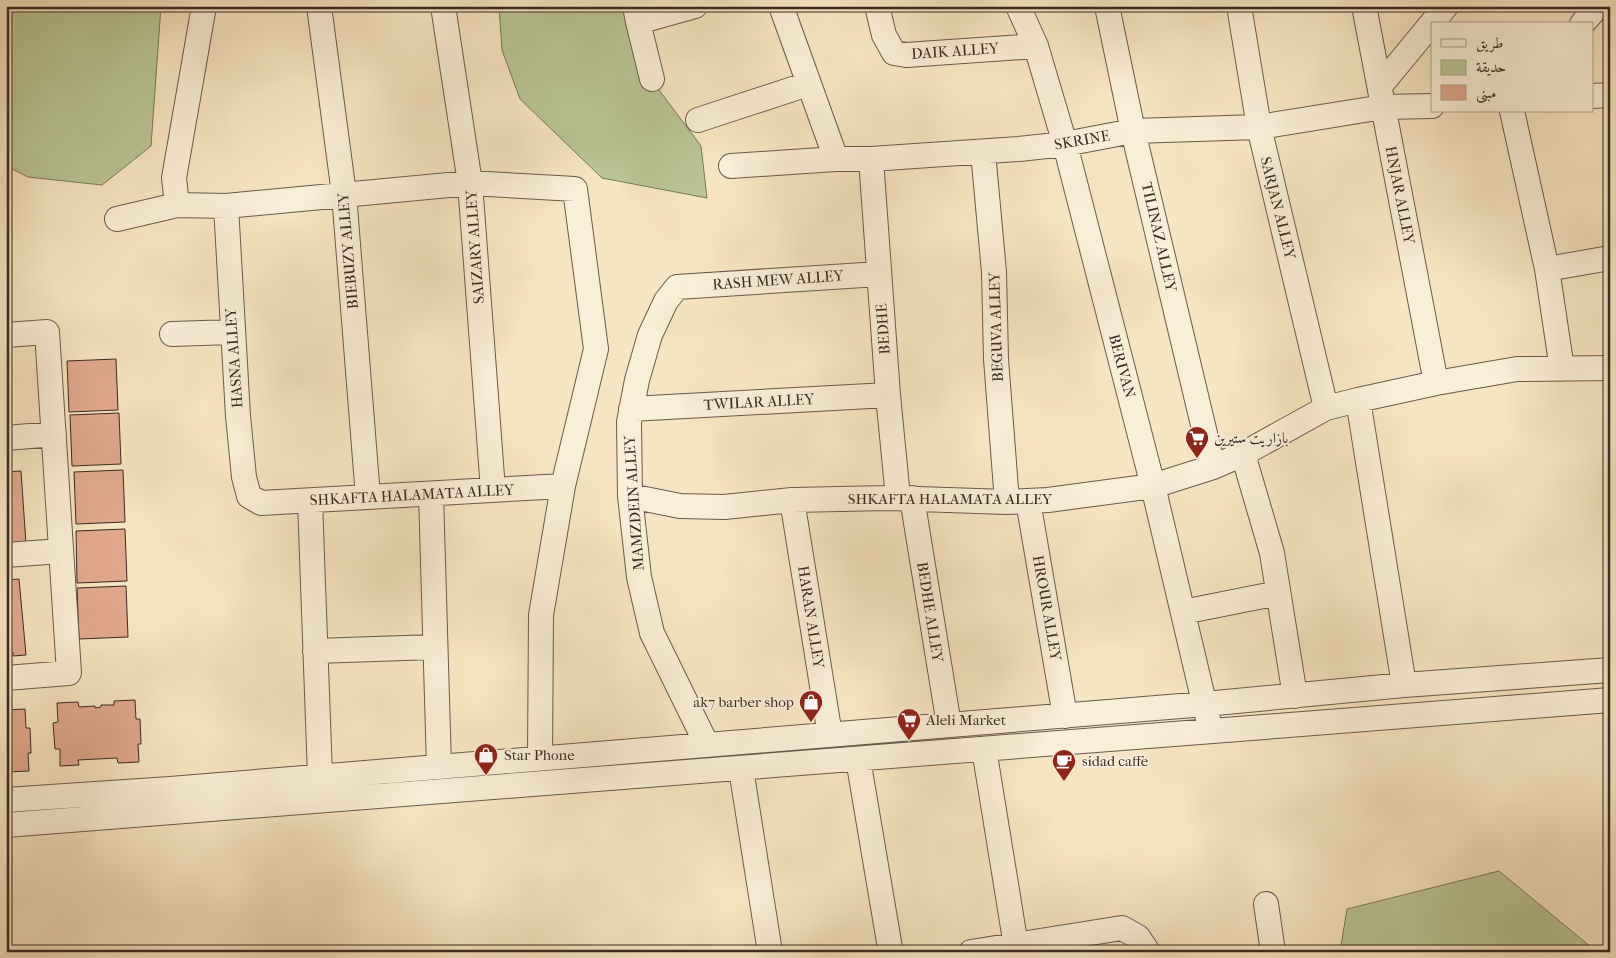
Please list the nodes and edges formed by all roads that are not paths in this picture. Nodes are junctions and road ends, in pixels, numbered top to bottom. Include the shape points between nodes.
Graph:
1 (204, 6) edge
2 (319, 6) edge
3 (443, 6) edge
4 (695, 6) edge
5 (781, 6) edge
6 (876, 6) edge
7 (1018, 6) edge
8 (1107, 6) edge
9 (1239, 6) edge
10 (1364, 6) edge
11 (1446, 6) edge
12 (1598, 6) edge
13 (637, 14) edge
14 (1435, 22) edge
15 (1584, 22) edge
16 (1431, 27) edge
17 (1036, 46) junction
18 (652, 79) dead end
19 (808, 84) junction
20 (1610, 95) edge
21 (1594, 96) edge
22 (1381, 97) junction
23 (1431, 106) edge
24 (1512, 112) edge
25 (698, 120) dead end
26 (1259, 128) junction
27 (1134, 131) junction
28 (1065, 144) junction
29 (983, 152) junction
30 (836, 159) junction
31 (871, 159) junction
32 (731, 166) dead end
33 (470, 183) junction
34 (344, 194) junction
35 (177, 205) junction
36 (226, 206) junction
37 (117, 219) dead end
38 (1610, 258) edge
39 (1547, 269) junction
40 (879, 274) junction
41 (677, 287) joint
42 (232, 332) junction
43 (172, 334) dead end
44 (6, 335) edge
45 (1610, 368) edge
46 (1562, 369) junction
47 (1436, 383) junction
48 (888, 395) junction
49 (1358, 400) junction
50 (1326, 408) junction
51 (631, 409) junction
52 (54, 434) junction
53 (6, 438) edge
54 (1243, 454) junction
55 (1213, 467) junction
56 (562, 486) junction
57 (1153, 486) junction
58 (493, 490) junction
59 (431, 494) junction
60 (630, 496) junction
61 (368, 497) junction
62 (905, 498) junction
63 (792, 500) junction
64 (310, 501) junction
65 (1017, 501) junction
66 (260, 503) joint
67 (61, 551) junction
68 (6, 555) edge
69 (1278, 593) junction
70 (1183, 612) junction
71 (435, 646) junction
72 (315, 651) junction
73 (1610, 670) edge
74 (6, 678) edge
75 (1404, 685) junction
76 (1295, 696) junction
77 (1610, 700) edge
78 (1205, 704) junction
79 (1065, 716) junction
80 (949, 725) junction
81 (1210, 732) junction
82 (830, 734) junction
83 (707, 745) junction
84 (984, 749) junction
85 (540, 758) junction
86 (858, 759) junction
87 (439, 767) junction
88 (741, 769) junction
89 (320, 776) junction
90 (6, 800) edge
91 (6, 825) edge
92 (1266, 904) dead end
93 (1016, 948) edge
94 (770, 952) edge
95 (892, 952) edge
96 (971, 952) edge
97 (1148, 952) edge
98 (1273, 952) edge

1 - 35 street via 174,178
2 - 34 street, BIEBUZY ALLEY
3 - 33 street, SAIZARY ALLEY
4 - 13 street
5 - 19 street
6 - 17 street, DAIK ALLEY via 884,34 894,53 906,55
7 - 17 street, BERIVAN
8 - 27 street, TILINAZ ALLEY
9 - 26 street, SARJAN ALLEY
10 - 22 street, HNJAR ALLEY
11 - 14 street
12 - 15 street
13 - 18 street
16 - 22 street
17 - 28 street, BERIVAN
19 - 25 street
19 - 30 street
20 - 21 street
22 - 23 street, SKRINE
22 - 26 street, SKRINE
22 - 47 street, HNJAR ALLEY
24 - 39 street
26 - 27 street, SKRINE
26 - 50 street, SARJAN ALLEY
27 - 28 street, SKRINE
27 - 55 street, TILINAZ ALLEY
28 - 29 street, SKRINE
28 - 57 street, BERIVAN
29 - 31 street, SKRINE
29 - 65 street, BEGUVA ALLEY via 994,272 996,359
30 - 31 street, SKRINE
30 - 32 street, SKRINE
31 - 40 street, BEDHE
33 - 34 street
33 - 56 street via 575,189 596,349
33 - 58 street, SAIZARY ALLEY
34 - 36 street
34 - 61 street, BIEBUZY ALLEY
35 - 36 street
35 - 37 street
36 - 42 street, HASNA ALLEY
38 - 39 street
39 - 46 street
40 - 41 street, RASH MEW ALLEY
40 - 48 street, BEDHE
41 - 51 street, MAMZDEIN ALLEY via 666,301 650,335
42 - 43 street
42 - 66 street, HASNA ALLEY via 244,477 249,496
44 - 52 street via 47,332
45 - 46 street, SHKAFTA HALAMATA ALLEY
46 - 47 street, SHKAFTA HALAMATA ALLEY via 1517,369
47 - 49 street, SHKAFTA HALAMATA ALLEY
48 - 51 street, TWILAR ALLEY
48 - 62 street, BEDHE
49 - 50 street, SHKAFTA HALAMATA ALLEY
49 - 75 street
50 - 54 street, SHKAFTA HALAMATA ALLEY
51 - 60 street, MAMZDEIN ALLEY
52 - 53 street
52 - 67 street
54 - 55 street, SHKAFTA HALAMATA ALLEY
54 - 69 street via 1272,553
55 - 57 street, SHKAFTA HALAMATA ALLEY
56 - 58 street, SHKAFTA HALAMATA ALLEY
56 - 85 street via 541,615
57 - 65 street, SHKAFTA HALAMATA ALLEY
57 - 70 street, BERIVAN
58 - 59 street, SHKAFTA HALAMATA ALLEY
59 - 61 street, SHKAFTA HALAMATA ALLEY
59 - 71 street
60 - 63 street, SHKAFTA HALAMATA ALLEY via 680,506 724,507
60 - 83 street, MAMZDEIN ALLEY via 639,578 652,633
61 - 64 street, SHKAFTA HALAMATA ALLEY
62 - 63 street, SHKAFTA HALAMATA ALLEY
62 - 65 street, SHKAFTA HALAMATA ALLEY
62 - 80 street, BEDHE ALLEY
63 - 82 street, HARAN ALLEY
64 - 66 street, SHKAFTA HALAMATA ALLEY
64 - 72 street
65 - 79 street, HROUR ALLEY
67 - 68 street
67 - 74 street via 69,673
69 - 70 street
69 - 76 street
70 - 78 street, BERIVAN
71 - 72 street
71 - 87 street
72 - 89 street
73 - 75 street
75 - 76 street
76 - 78 street
77 - 81 street
78 - 79 street
78 - 81 street, BERIVAN
79 - 80 street
80 - 82 street
81 - 84 street
82 - 83 street
83 - 85 street
84 - 86 street
84 - 93 street
85 - 87 street
86 - 88 street
86 - 95 street
87 - 89 street
88 - 91 street
88 - 94 street
89 - 90 street
92 - 98 street
93 - 96 street
93 - 97 street via 1122,928 1138,937

